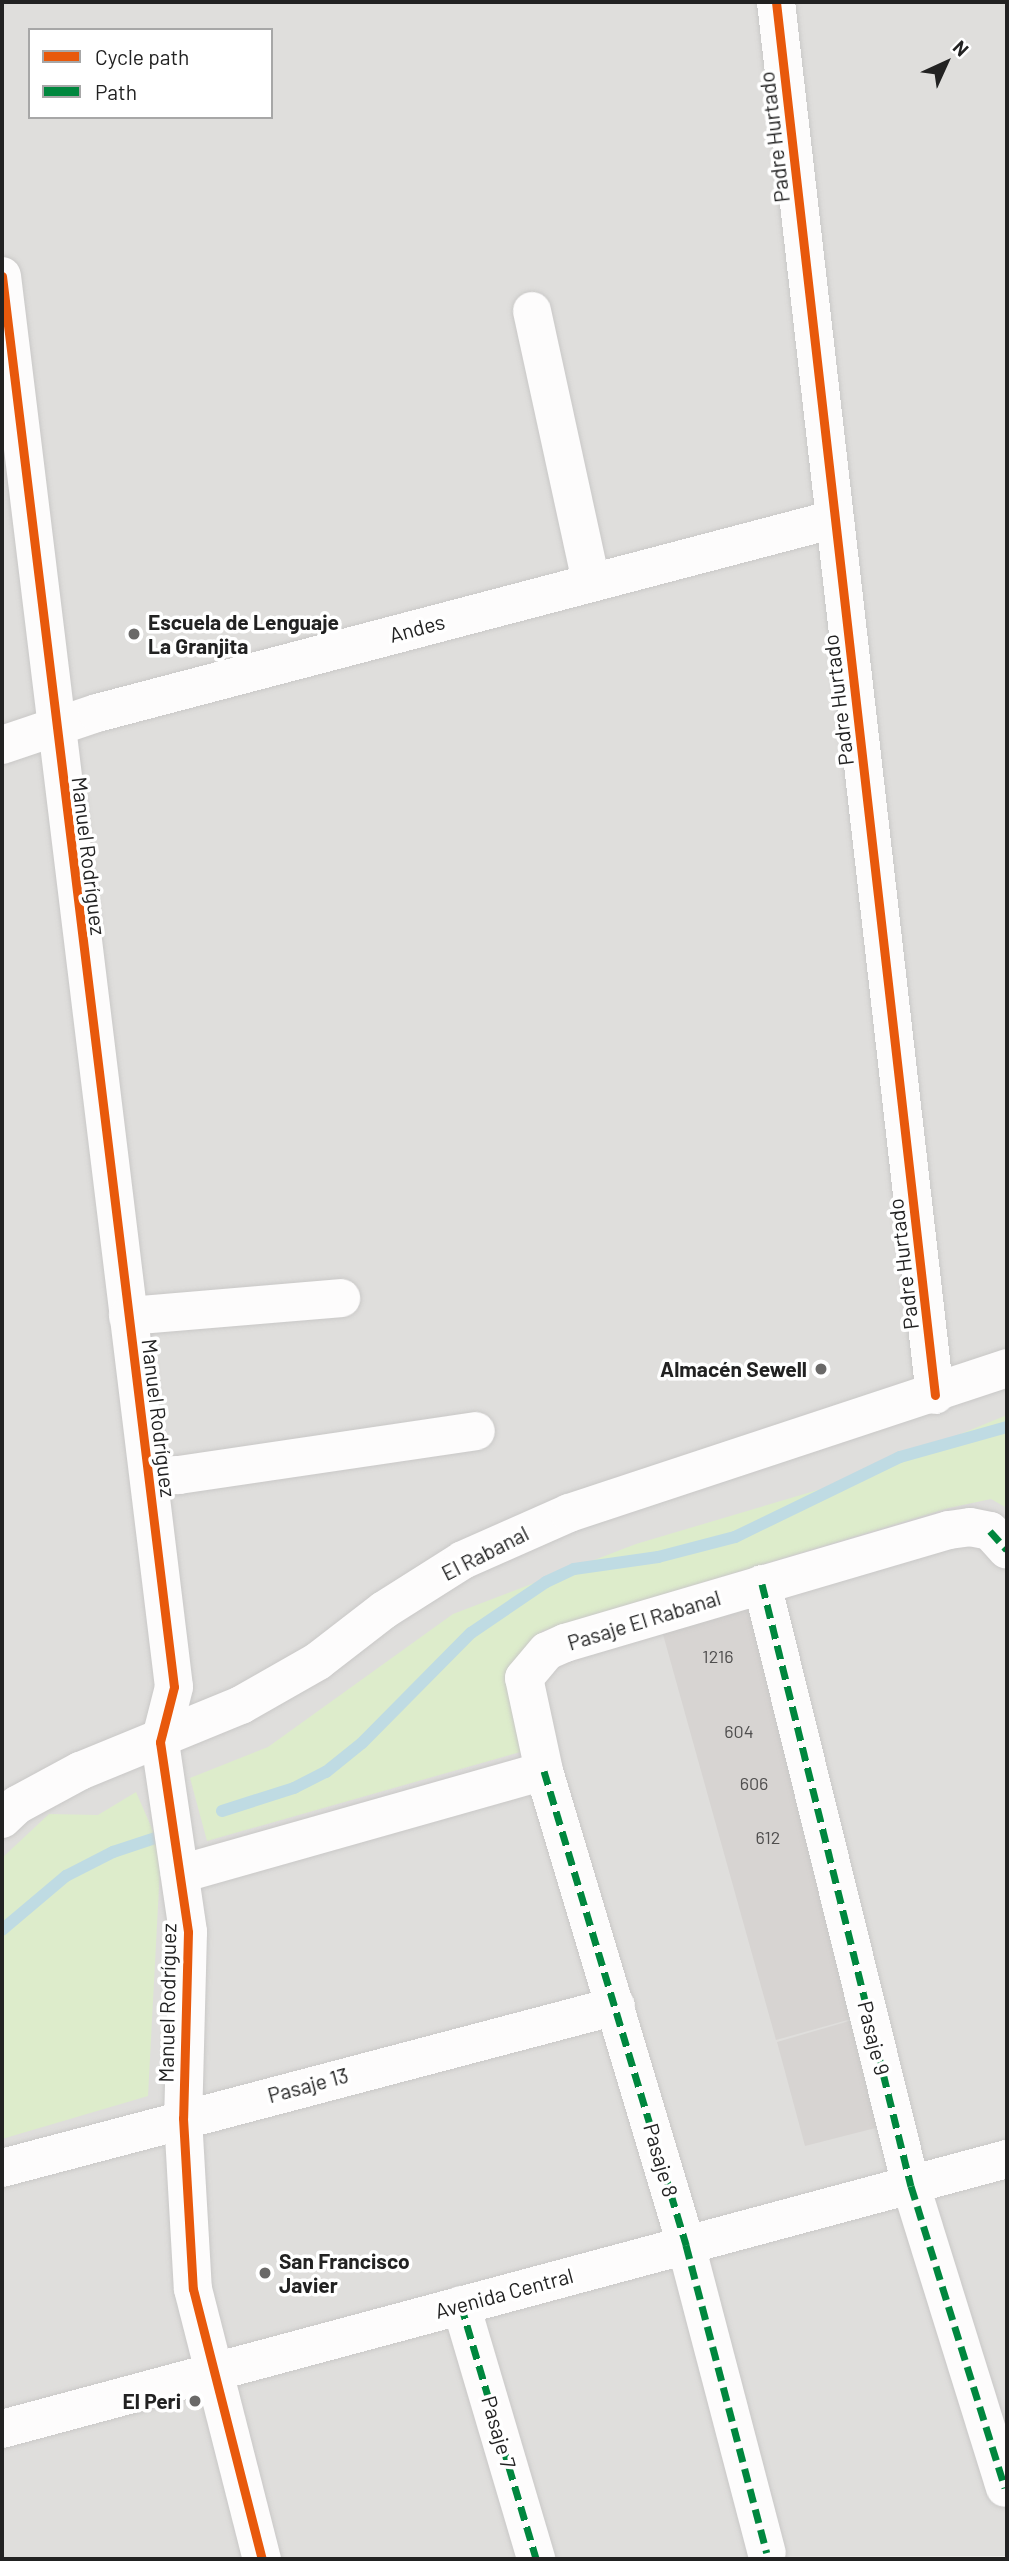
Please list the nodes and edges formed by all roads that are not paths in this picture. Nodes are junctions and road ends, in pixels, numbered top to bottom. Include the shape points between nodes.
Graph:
1 (776, 2) edge
2 (2, 276) edge
3 (532, 311) dead end
4 (835, 519) junction
5 (591, 582) junction
6 (56, 727) junction
7 (2, 745) edge
8 (341, 1298) dead end
9 (128, 1316) junction
10 (1007, 1368) edge
11 (935, 1395) junction
12 (476, 1431) dead end
13 (149, 1476) junction
14 (999, 1540) edge
15 (762, 1584) junction
16 (160, 1742) junction
17 (544, 1771) junction
18 (2, 1819) edge
19 (180, 1874) junction
20 (616, 2006) junction
21 (183, 2118) junction
22 (1007, 2159) edge
23 (2, 2168) edge
24 (911, 2186) junction
25 (686, 2245) junction
26 (461, 2305) junction
27 (212, 2370) junction
28 (2, 2429) edge
29 (1005, 2488) dead end
30 (766, 2553) dead end
31 (262, 2559) edge
32 (536, 2559) edge

1 - 4 street, Padre Hurtado
2 - 6 street, Manuel Rodríguez
3 - 5 street
4 - 5 street, Andes
4 - 11 street, Padre Hurtado
5 - 6 street, Andes
6 - 7 street, Andes
6 - 9 street, Manuel Rodríguez
8 - 9 street
9 - 13 street, Manuel Rodríguez
10 - 11 street, El Rabanal
11 - 16 street, El Rabanal via 569,1513 463,1560 384,1610 318,1661 241,1705
12 - 13 street
13 - 16 street, Manuel Rodríguez via 174,1687
14 - 15 street, Pasaje El Rabanal via 970,1527 949,1530
15 - 17 street, Pasaje El Rabanal via 547,1651 524,1678
15 - 24 street, Pasaje 9
16 - 18 street, El Rabanal via 80,1771 17,1805
16 - 19 street, Manuel Rodríguez
17 - 19 street
17 - 20 street, Pasaje 8
19 - 21 street, Manuel Rodríguez via 188,1932
20 - 21 street, Pasaje 13
20 - 25 street, Pasaje 8
21 - 23 street, Pasaje 13
21 - 27 street, Manuel Rodríguez via 193,2290
22 - 24 street, Avenida Central
24 - 25 street, Avenida Central
24 - 29 street, Pasaje 9
25 - 26 street, Avenida Central
25 - 30 street, Pasaje 8
26 - 27 street, Avenida Central
26 - 32 street, Pasaje 7
27 - 28 street, Avenida Central
27 - 31 street, Manuel Rodríguez

